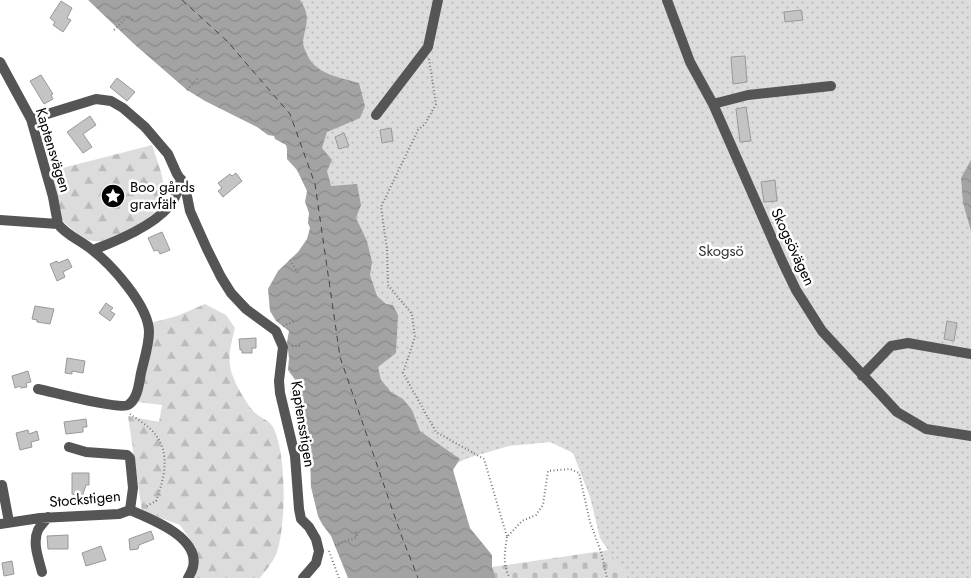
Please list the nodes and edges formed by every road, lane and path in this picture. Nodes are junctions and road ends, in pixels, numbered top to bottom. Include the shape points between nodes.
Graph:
1 (438, 0) edge
2 (667, 0) edge
3 (134, 21) dead end
4 (114, 30) dead end
5 (428, 47) junction
6 (0, 62) edge
7 (198, 78) dead end
8 (831, 86) dead end
9 (186, 90) dead end
10 (713, 104) junction
11 (376, 115) dead end
12 (30, 119) junction
13 (182, 179) junction
14 (0, 220) edge
15 (58, 224) junction
16 (93, 250) junction
17 (290, 260) dead end
18 (298, 273) dead end
19 (295, 321) dead end
20 (282, 326) dead end
21 (301, 346) dead end
22 (288, 347) dead end
23 (971, 354) edge
24 (862, 376) junction
25 (38, 390) dead end
26 (120, 406) junction
27 (971, 436) edge
28 (69, 447) dead end
29 (2, 485) dead end
30 (130, 510) junction
31 (48, 517) junction
32 (4, 523) edge
33 (355, 530) dead end
34 (507, 537) junction
35 (335, 545) dead end
36 (42, 572) dead end
37 (188, 578) edge
38 (303, 578) edge
39 (510, 578) edge
40 (607, 578) edge

1 - 5 street
2 - 10 street, Skogsövägen via 690,62
3 - 4 path via 128,16
5 - 11 street
5 - 34 path via 436,104 418,130 380,207 387,249 388,285 412,314 415,337 403,373 436,432 484,459
6 - 12 street, Kaptensvägen
7 - 9 path
8 - 10 street via 748,95
10 - 24 street, Skogsövägen via 796,290 822,331
12 - 13 street, Kaptensstigen via 89,100 110,101 145,127 168,154
12 - 15 street, Kaptensvägen
13 - 16 street via 173,202 156,218 121,239
13 - 38 street, Kaptensstigen via 190,211 221,277 238,302 272,326 282,341 280,393 295,456 299,510 319,552 316,562
14 - 15 street
15 - 16 street
16 - 26 street via 120,278 146,315 148,339 136,394 130,403
17 - 18 path
19 - 20 path
21 - 22 path
23 - 24 street via 908,343 892,346
24 - 27 street, Skogsövägen via 897,412 926,429
25 - 26 street
26 - 30 path via 154,433 166,466 156,501
28 - 30 street via 130,458 133,488
29 - 32 street
30 - 31 street, Stockstigen via 119,514
30 - 37 street, Stockstigen via 162,524 192,550 194,566
31 - 32 street, Stockstigen
31 - 36 street via 36,537
33 - 35 path via 357,537
34 - 39 path via 504,554
34 - 40 path via 522,521 536,515 543,505 548,471 570,469 579,473

